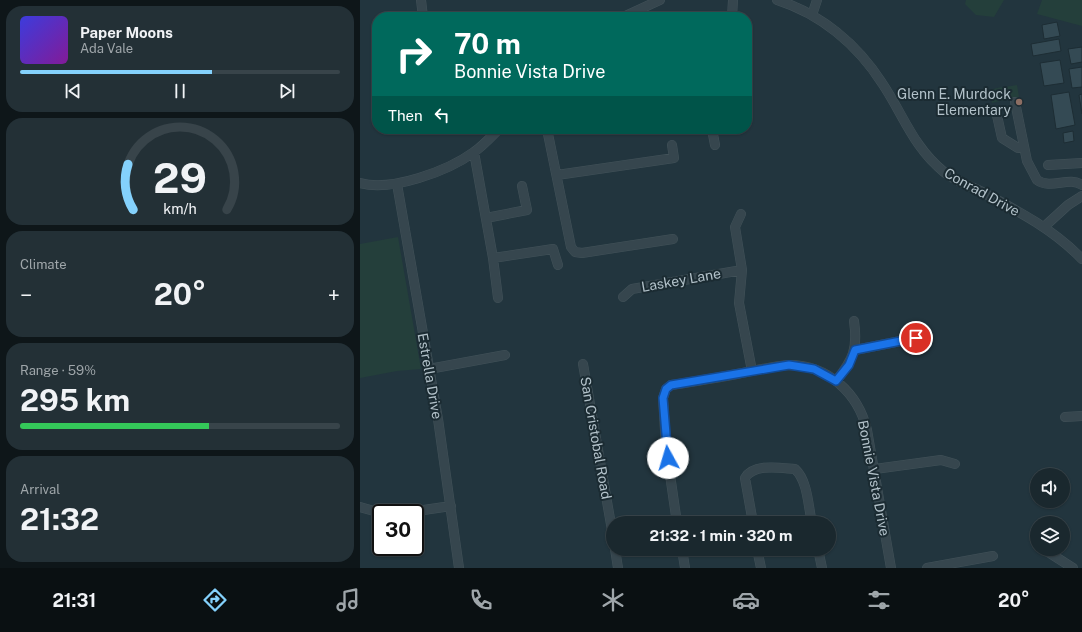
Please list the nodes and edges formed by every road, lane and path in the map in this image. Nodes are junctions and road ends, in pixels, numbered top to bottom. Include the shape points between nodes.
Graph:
1 (421, 0) edge
2 (660, 0) edge
3 (733, 0) edge
4 (777, 0) edge
5 (817, 0) edge
6 (422, 12) edge
7 (634, 12) edge
8 (732, 12) edge
9 (812, 15) junction
10 (1014, 102) dead end
11 (996, 111) dead end
12 (494, 134) edge
13 (548, 134) edge
14 (713, 134) edge
15 (672, 145) dead end
16 (715, 145) dead end
17 (1024, 147) junction
18 (474, 152) junction
19 (1082, 163) edge
20 (1048, 165) dead end
21 (557, 175) junction
22 (360, 183) edge
23 (397, 184) junction
24 (1082, 185) edge
25 (522, 186) dead end
26 (1082, 196) edge
27 (741, 214) dead end
28 (486, 218) junction
29 (1044, 226) junction
30 (673, 239) dead end
31 (493, 258) junction
32 (1082, 259) edge
33 (558, 265) dead end
34 (742, 270) junction
35 (623, 297) dead end
36 (498, 298) dead end
37 (854, 321) dead end
38 (916, 338) dead end
39 (855, 350) junction
40 (505, 355) dead end
41 (583, 364) dead end
42 (429, 368) junction
43 (752, 371) junction
44 (836, 381) junction
45 (1082, 416) edge
46 (1065, 417) dead end
47 (955, 464) dead end
48 (875, 469) junction
49 (451, 506) junction
50 (360, 507) edge
51 (372, 510) edge
52 (424, 510) edge
53 (610, 516) edge
54 (677, 516) edge
55 (752, 516) edge
56 (811, 516) edge
57 (616, 556) edge
58 (683, 556) edge
59 (758, 556) edge
60 (819, 556) edge
61 (993, 556) dead end
62 (1054, 556) edge
63 (459, 568) edge
64 (618, 568) edge
65 (685, 568) edge
66 (761, 568) edge
67 (822, 568) edge
68 (892, 568) edge
69 (927, 568) edge
70 (1074, 568) edge

1 - 6 street
2 - 7 street
3 - 8 street
4 - 9 street, Conrad Drive
5 - 9 street
9 - 29 street, Conrad Drive via 841,34 863,57 882,82 915,141 945,173
10 - 17 street
11 - 17 street via 1002,138 1018,148
12 - 18 street
13 - 21 street
14 - 16 street
15 - 21 street via 674,158
17 - 24 street via 1027,161 1039,182 1078,182
18 - 23 street via 442,169
18 - 28 street
19 - 20 street
21 - 30 street via 571,247 575,252
22 - 23 street via 377,186
23 - 42 street, Estrella Drive
25 - 28 street via 527,210
26 - 29 street
27 - 34 street via 735,227
28 - 31 street
29 - 32 street, Conrad Drive
31 - 33 street via 553,249
31 - 36 street
34 - 35 street, Laskey Lane via 632,289
34 - 43 street via 740,303
37 - 39 street
38 - 39 street
39 - 44 street via 849,365
40 - 42 street
41 - 53 street, San Cristobal Road
42 - 49 street, Estrella Drive
43 - 44 street, Bonnie Vista Drive via 798,366 822,372
43 - 54 street, Bonnie Vista Drive via 671,385 666,389 663,398 666,447
44 - 48 street, Bonnie Vista Drive via 854,399 862,414
45 - 46 street
47 - 48 street via 941,460
48 - 68 street, Bonnie Vista Drive
49 - 52 street
49 - 63 street, Estrella Drive
50 - 51 street
55 - 56 street via 745,478 753,470 771,468 795,469 803,480
57 - 64 street
58 - 65 street
59 - 66 street
60 - 67 street
61 - 69 street
62 - 70 street

